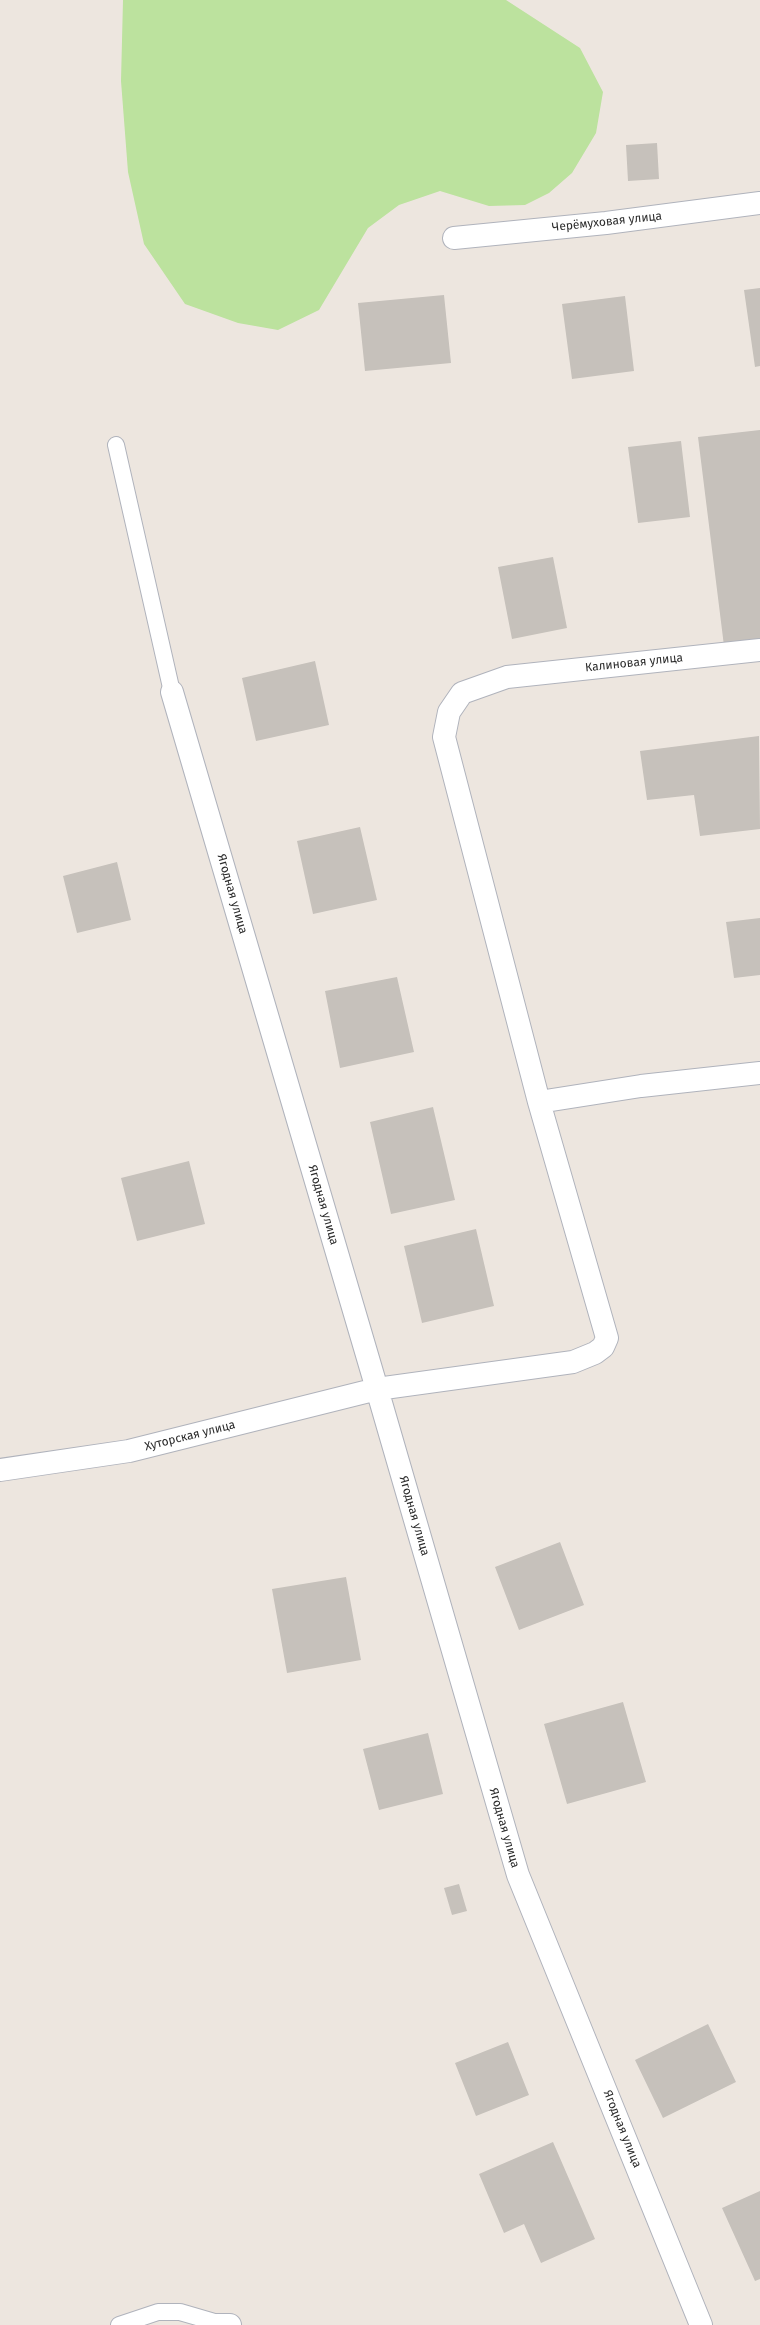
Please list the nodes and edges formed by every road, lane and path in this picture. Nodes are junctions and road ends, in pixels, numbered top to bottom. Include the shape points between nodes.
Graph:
1 (760, 203) edge
2 (454, 238) dead end
3 (116, 446) dead end
4 (760, 650) edge
5 (172, 692) joint
6 (760, 1074) edge
7 (539, 1102) junction
8 (377, 1389) junction
9 (0, 1470) edge
10 (119, 2325) edge
11 (223, 2325) edge
12 (701, 2325) edge

1 - 2 street, Черёмуховая улица via 606,223
3 - 5 lane
4 - 7 street, Калиновая улица via 507,677 462,693 449,712 444,737
5 - 8 street, Ягодная улица
6 - 7 street via 641,1086
7 - 8 street, Хуторская улица via 607,1338 603,1347 573,1362
8 - 9 street, Хуторская улица via 129,1451
8 - 12 street, Ягодная улица via 518,1876
10 - 11 lane via 158,2312 180,2312

